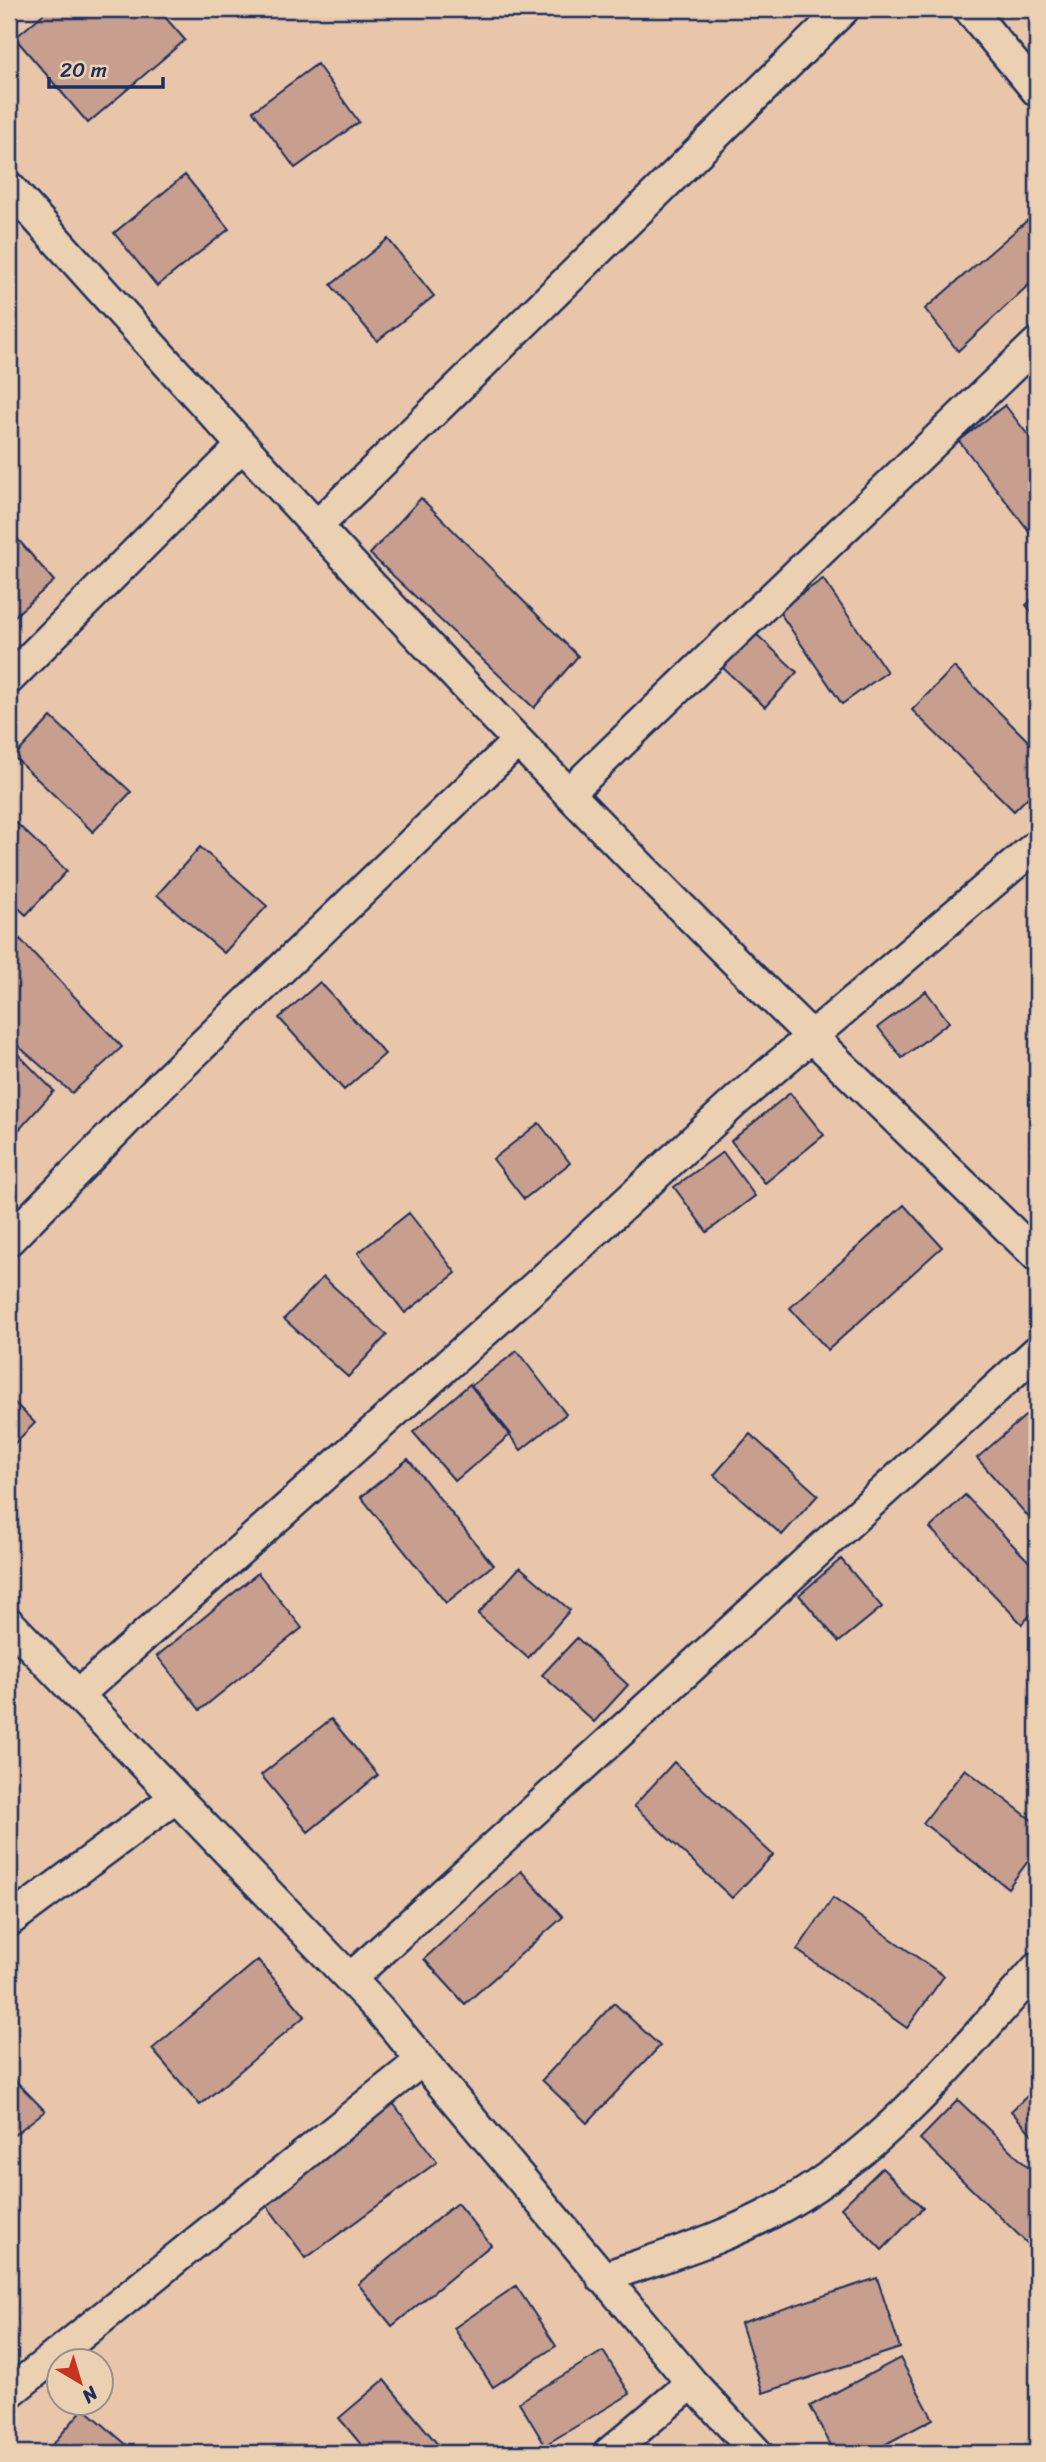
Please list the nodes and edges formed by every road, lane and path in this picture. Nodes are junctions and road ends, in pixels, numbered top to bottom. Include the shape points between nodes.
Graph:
1 (844, 9) edge
2 (969, 9) edge
3 (1037, 91) edge
4 (9, 187) edge
5 (1037, 343) edge
6 (241, 447) junction
7 (317, 526) junction
8 (9, 679) edge
9 (518, 741) junction
10 (569, 793) junction
11 (1037, 845) edge
12 (811, 1037) junction
13 (9, 1240) edge
14 (1037, 1256) edge
15 (1037, 1351) edge
16 (9, 1623) edge
17 (79, 1694) junction
18 (175, 1798) junction
19 (9, 1921) edge
20 (1037, 1968) edge
21 (351, 1978) junction
22 (422, 2060) junction
23 (602, 2278) junction
24 (692, 2383) junction
25 (9, 2393) edge
26 (609, 2453) edge
27 (757, 2453) edge

1 - 7 street
2 - 3 street
4 - 6 street
5 - 10 street
6 - 7 street
6 - 8 street
7 - 9 street
9 - 10 street
9 - 13 street via 161,1085
10 - 12 street
11 - 12 street
12 - 14 street
12 - 17 street
15 - 21 street
16 - 17 street
17 - 18 street
18 - 19 street
18 - 21 street
20 - 23 street via 916,2103 822,2180 735,2230
21 - 22 street
22 - 23 street
22 - 25 street
23 - 24 street
24 - 26 street
24 - 27 street

